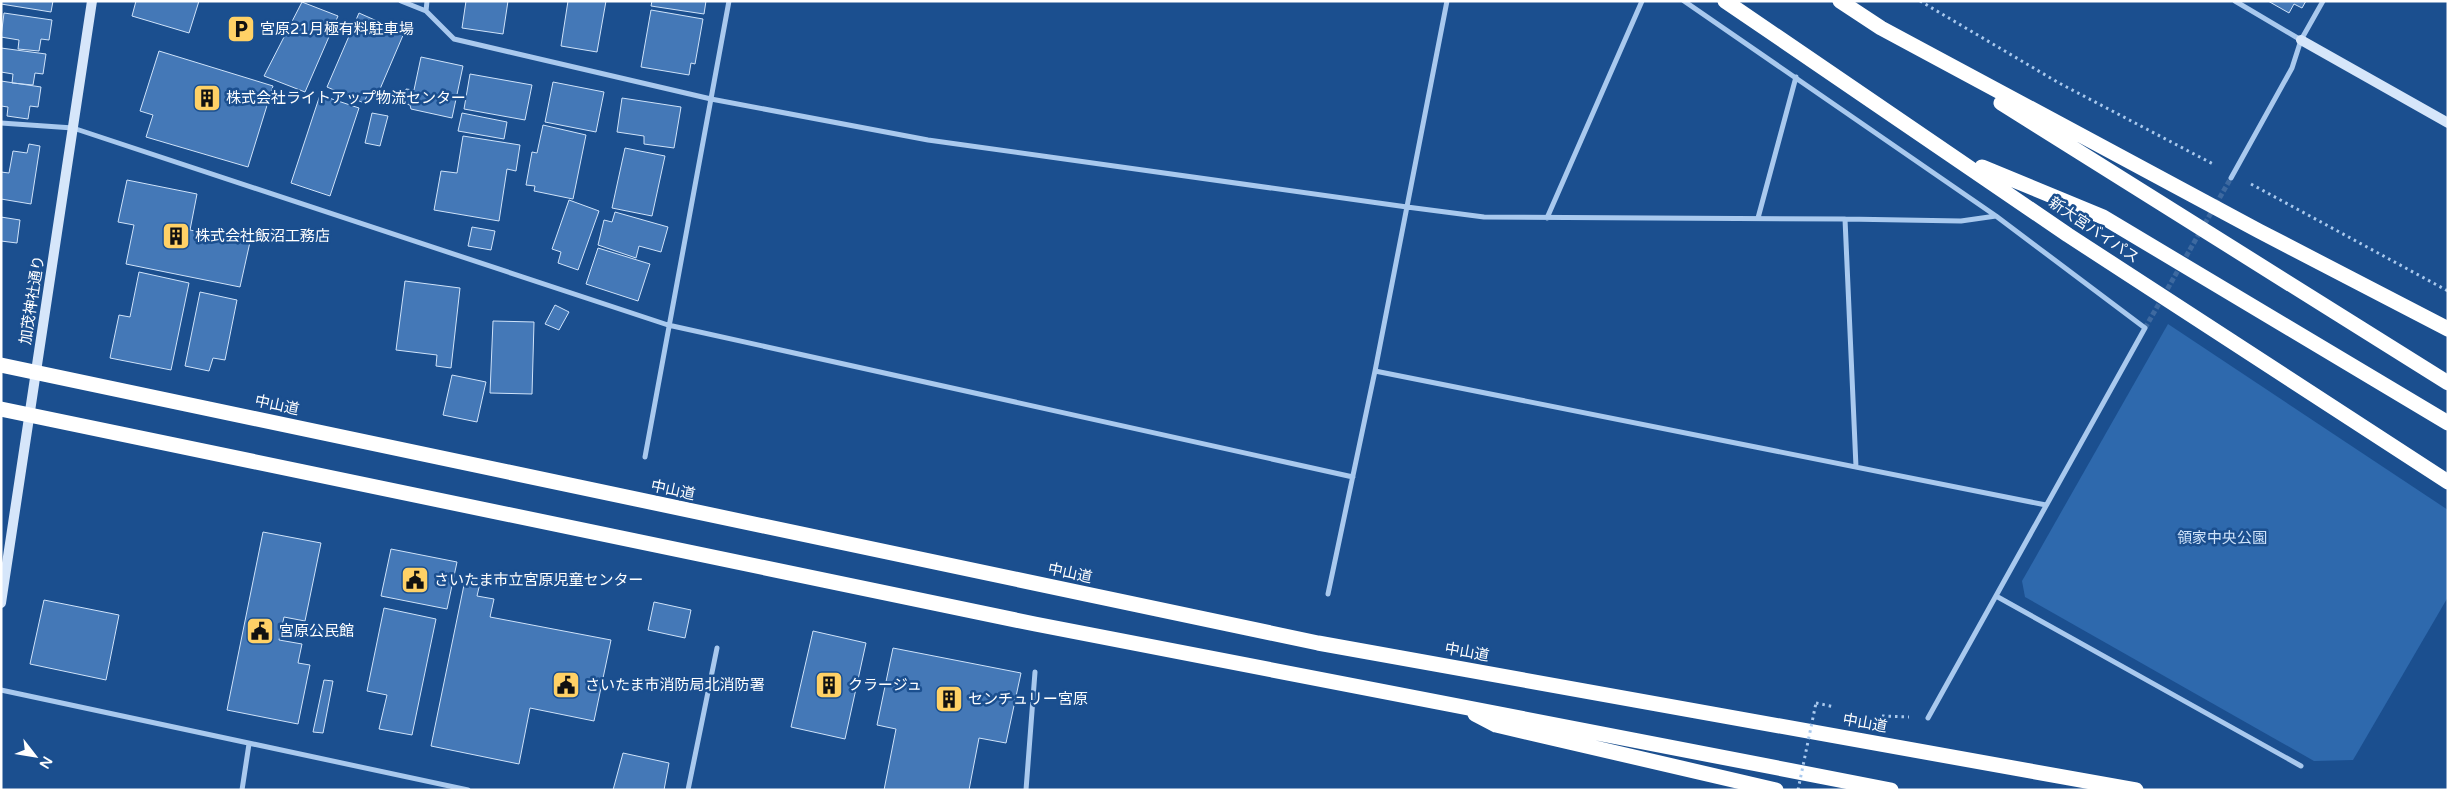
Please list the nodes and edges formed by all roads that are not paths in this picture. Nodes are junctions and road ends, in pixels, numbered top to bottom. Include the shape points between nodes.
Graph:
1 (92, 1) edge
2 (401, 1) edge
3 (427, 1) edge
4 (729, 1) edge
5 (1447, 1) edge
6 (1642, 1) edge
7 (1684, 1) edge
8 (1725, 1) edge
9 (1840, 1) edge
10 (2235, 1) edge
11 (2323, 1) edge
12 (426, 11) junction
13 (1881, 28) junction
14 (2301, 40) junction
15 (1796, 77) junction
16 (711, 99) junction
17 (1, 123) edge
18 (2448, 123) edge
19 (73, 128) junction
20 (1956, 156) junction
21 (2232, 176) tunnel mouth
22 (1407, 207) junction
23 (1996, 216) junction
24 (1547, 218) junction
25 (1758, 218) junction
26 (1845, 219) junction
27 (668, 325) junction
28 (2448, 329) edge
29 (1, 365) edge
30 (1375, 371) junction
31 (36, 372) junction
32 (2448, 383) edge
33 (1, 409) edge
34 (29, 415) junction
35 (2448, 423) edge
36 (645, 457) dead end
37 (1856, 467) junction
38 (1353, 477) junction
39 (2448, 482) edge
40 (2046, 505) junction
41 (1328, 594) dead end
42 (1996, 596) junction
43 (1, 603) edge
44 (717, 648) dead end
45 (1035, 672) dead end
46 (1, 690) edge
47 (1462, 707) junction
48 (1928, 718) road end
49 (249, 744) junction
50 (2301, 766) dead end
51 (242, 790) edge
52 (468, 790) edge
53 (688, 790) edge
54 (1026, 790) edge
55 (1776, 790) edge
56 (1891, 790) edge
57 (2136, 790) edge

1 - 19 street, 加茂神社通り
2 - 12 street
3 - 12 street
4 - 16 street
5 - 22 street
6 - 24 street
7 - 15 street
8 - 20 highway, 新大宮バイパス
9 - 13 highway
10 - 14 street
11 - 14 street
12 - 16 street via 454,39
13 - 28 highway
13 - 32 highway
14 - 18 street
14 - 21 street via 2292,68
15 - 23 street
15 - 25 street
16 - 22 street via 928,140
16 - 27 street
17 - 19 street
19 - 27 street
19 - 31 street, 加茂神社通り
20 - 35 highway via 2103,217
20 - 39 highway, 新大宮バイパス via 2076,240
22 - 24 street via 1484,217
22 - 30 street
23 - 26 street via 1962,222
23 - 40 street via 2146,328
24 - 25 street
25 - 26 street
26 - 37 street
27 - 36 street
27 - 38 street
29 - 31 highway, 中山道
30 - 37 street
30 - 38 street
31 - 34 street, 加茂神社通り
31 - 57 highway, 中山道 via 1318,642
33 - 34 highway
34 - 43 street, 加茂神社通り
34 - 47 highway via 1015,620
37 - 40 street
38 - 41 street
40 - 42 street
42 - 48 street
42 - 50 street
44 - 53 street
45 - 54 street
46 - 49 street
47 - 55 highway via 1496,725
47 - 56 highway
49 - 51 street
49 - 52 street

